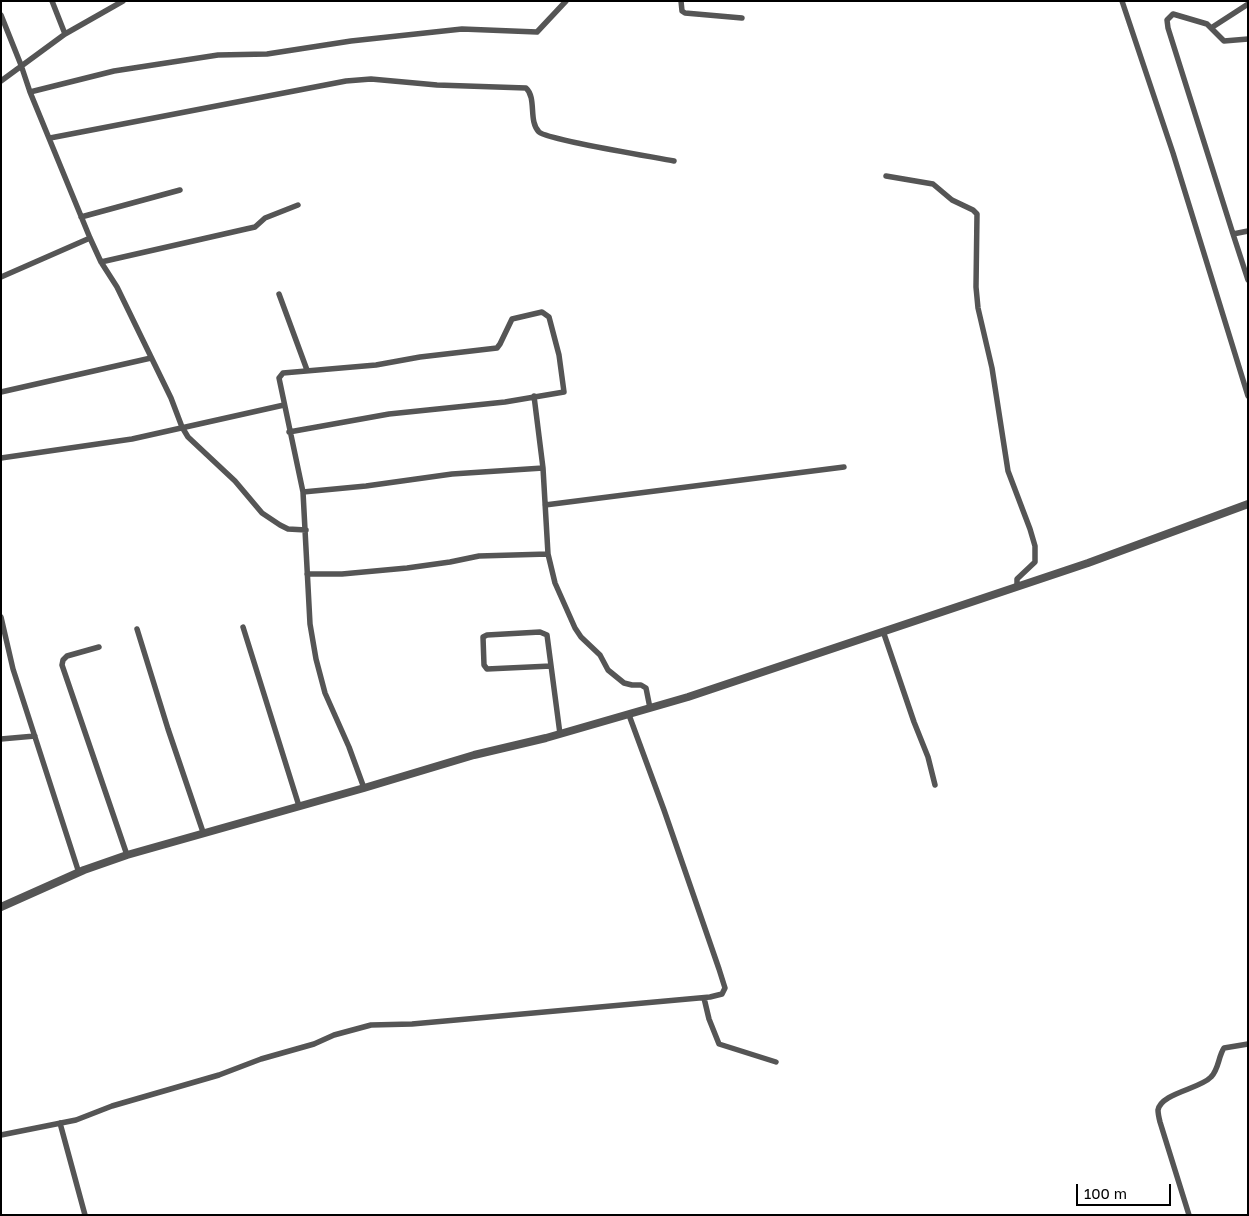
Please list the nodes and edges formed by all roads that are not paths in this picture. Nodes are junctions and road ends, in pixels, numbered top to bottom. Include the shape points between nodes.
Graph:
1 (52, 1) edge
2 (123, 1) edge
3 (566, 1) edge
4 (681, 1) edge
5 (1122, 1) edge
6 (1248, 4) edge
7 (1, 14) edge
8 (742, 18) dead end
9 (1211, 28) junction
10 (65, 34) junction
11 (1248, 39) edge
12 (21, 65) junction
13 (1, 81) edge
14 (30, 92) junction
15 (50, 138) junction
16 (674, 161) dead end
17 (886, 176) dead end
18 (180, 190) dead end
19 (298, 205) dead end
20 (81, 217) junction
21 (1248, 231) edge
22 (1233, 234) junction
23 (90, 238) junction
24 (101, 262) junction
25 (1, 277) edge
26 (1248, 280) edge
27 (280, 294) dead end
28 (152, 358) junction
29 (307, 370) junction
30 (1, 392) edge
31 (534, 396) junction
32 (1248, 396) edge
33 (284, 405) junction
34 (182, 427) junction
35 (289, 432) junction
36 (1, 458) edge
37 (844, 467) dead end
38 (543, 468) junction
39 (303, 492) junction
40 (1248, 504) edge
41 (545, 505) junction
42 (306, 530) junction
43 (548, 554) junction
44 (307, 574) junction
45 (1017, 587) junction
46 (1, 617) edge
47 (243, 627) dead end
48 (137, 629) dead end
49 (883, 631) junction
50 (99, 646) dead end
51 (551, 666) junction
52 (650, 708) junction
53 (629, 714) junction
54 (560, 734) junction
55 (35, 736) junction
56 (1, 739) edge
57 (935, 785) dead end
58 (364, 788) junction
59 (299, 806) junction
60 (203, 832) junction
61 (127, 855) junction
62 (79, 873) junction
63 (1, 907) edge
64 (704, 998) junction
65 (1248, 1044) edge
66 (776, 1062) dead end
67 (60, 1123) junction
68 (1, 1135) edge
69 (85, 1215) edge
70 (1189, 1215) edge

1 - 10 street
2 - 10 street
3 - 14 street via 537,32 462,30 351,40 267,54 218,55 114,71
4 - 8 street via 685,13
5 - 32 street
6 - 9 street
7 - 12 street
9 - 11 street via 1224,41
9 - 22 street via 1203,22 1176,15 1167,20
10 - 12 street
12 - 13 street
12 - 14 street
14 - 15 street
15 - 16 street via 323,84 371,79 526,88 540,133
15 - 20 street
17 - 45 street via 933,184 952,200 977,214 978,308 990,359 1008,471 1035,546 1035,562 1017,579
18 - 20 street
19 - 24 street via 246,229
20 - 23 street
21 - 22 street
22 - 26 street
23 - 24 street
23 - 25 street
24 - 28 street
27 - 29 street
28 - 30 street
28 - 34 street
29 - 31 street via 376,365 497,348 512,319 542,312 549,317 564,392
29 - 33 street via 281,374
31 - 35 street via 372,417
31 - 38 street
33 - 34 street
33 - 35 street
34 - 36 street via 132,439
34 - 42 street via 196,446 262,513 280,526
35 - 39 street
37 - 41 street
38 - 39 street via 452,474
38 - 41 street
39 - 42 street
40 - 45 street
41 - 43 street
42 - 44 street
43 - 44 street via 479,556 406,568
43 - 52 street via 555,583 575,628 612,675 624,683 646,688
44 - 58 street via 310,624 325,693
45 - 49 street
46 - 55 street via 13,669
47 - 59 street
48 - 60 street
49 - 52 street
49 - 57 street via 928,756
50 - 61 street via 67,656 62,665
51 - 51 street via 544,633 487,635 483,638 487,669
51 - 54 street
52 - 53 street
53 - 54 street
53 - 64 street via 725,988 719,996
54 - 58 street via 474,755
55 - 56 street
55 - 62 street
58 - 59 street
59 - 60 street
60 - 61 street
61 - 62 street
62 - 63 street
64 - 66 street via 719,1044
64 - 67 street via 371,1025
65 - 70 street via 1224,1048 1213,1076 1169,1097 1158,1110
67 - 68 street
67 - 69 street

